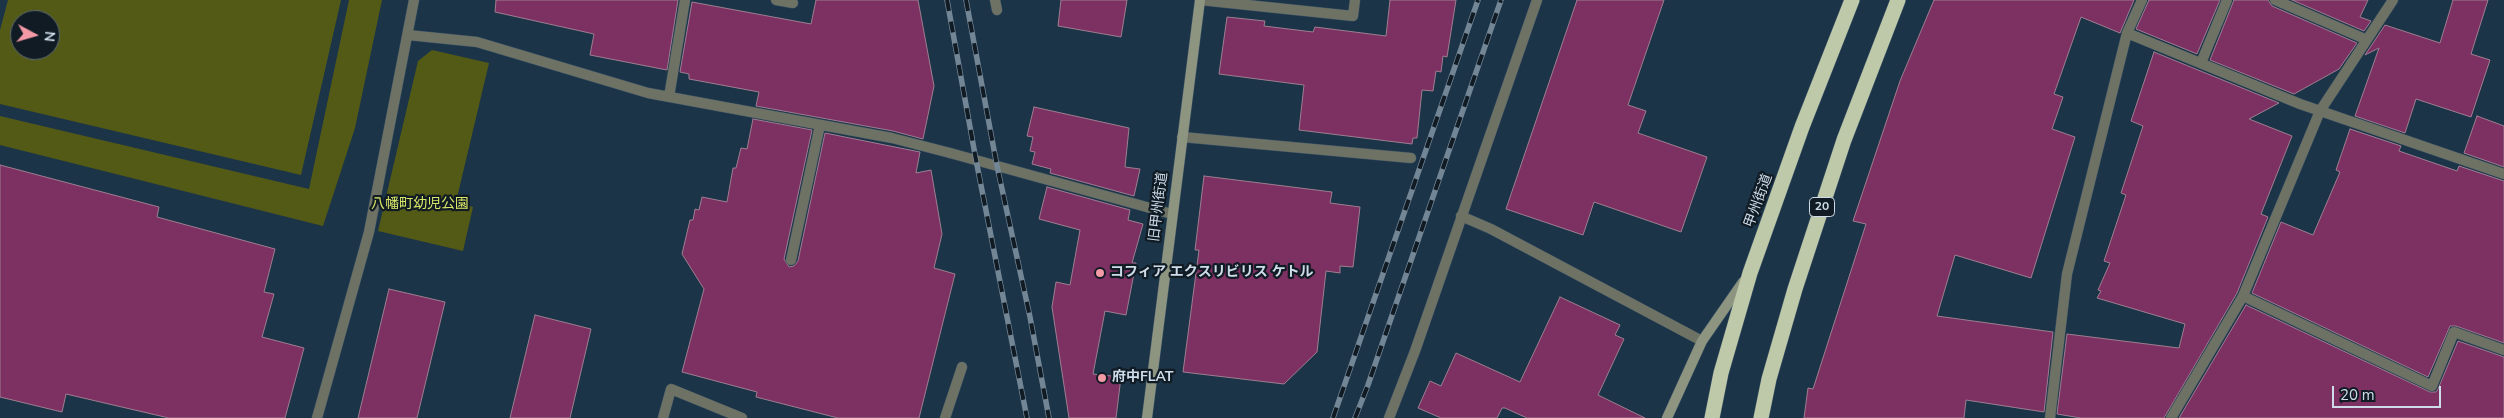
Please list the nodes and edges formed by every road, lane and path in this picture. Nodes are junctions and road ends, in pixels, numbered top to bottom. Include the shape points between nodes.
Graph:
1 (414, 0) edge
2 (685, 0) edge
3 (776, 0) edge
4 (1200, 0) edge
5 (1355, 0) edge
6 (1537, 0) edge
7 (1852, 0) edge
8 (1898, 0) edge
9 (2142, 0) edge
10 (2227, 0) edge
11 (2275, 0) edge
12 (2393, 0) edge
13 (793, 3) dead end
14 (2127, 33) junction
15 (408, 35) junction
16 (2365, 40) junction
17 (2201, 63) junction
18 (669, 97) junction
19 (2320, 111) junction
20 (820, 125) junction
21 (1182, 137) junction
22 (1410, 158) dead end
23 (2504, 174) edge
24 (1172, 214) junction
25 (1461, 216) junction
26 (791, 260) dead end
27 (1750, 273) junction
28 (2243, 296) junction
29 (1702, 341) junction
30 (2504, 350) edge
31 (962, 367) dead end
32 (317, 418) edge
33 (663, 418) edge
34 (742, 418) edge
35 (945, 418) edge
36 (1147, 418) edge
37 (1389, 418) edge
38 (1667, 418) edge
39 (1712, 418) edge
40 (1761, 418) edge
41 (2050, 418) edge
42 (2171, 418) edge

1 - 15 street
2 - 18 street
3 - 13 street
4 - 5 street via 1353,16
4 - 21 main road, 旧甲州街道
6 - 25 street
7 - 27 highway, 甲州街道
8 - 40 highway, 20 via 1844,140 1795,289
9 - 14 street
10 - 17 street
11 - 16 street
12 - 16 street
14 - 17 street
14 - 41 street via 2067,274
15 - 18 street via 477,42
15 - 32 street via 369,232
16 - 19 street
17 - 19 street
18 - 20 street
19 - 23 street
19 - 28 street
20 - 24 street via 892,138
20 - 26 street
21 - 22 street
21 - 24 main road, 旧甲州街道
24 - 36 main road, 旧甲州街道
25 - 29 street
25 - 37 street
27 - 29 main road
27 - 39 highway, 甲州街道 via 1721,373
28 - 30 street via 2432,386 2454,332
28 - 42 street
29 - 38 main road
31 - 35 street
33 - 34 street via 671,389

